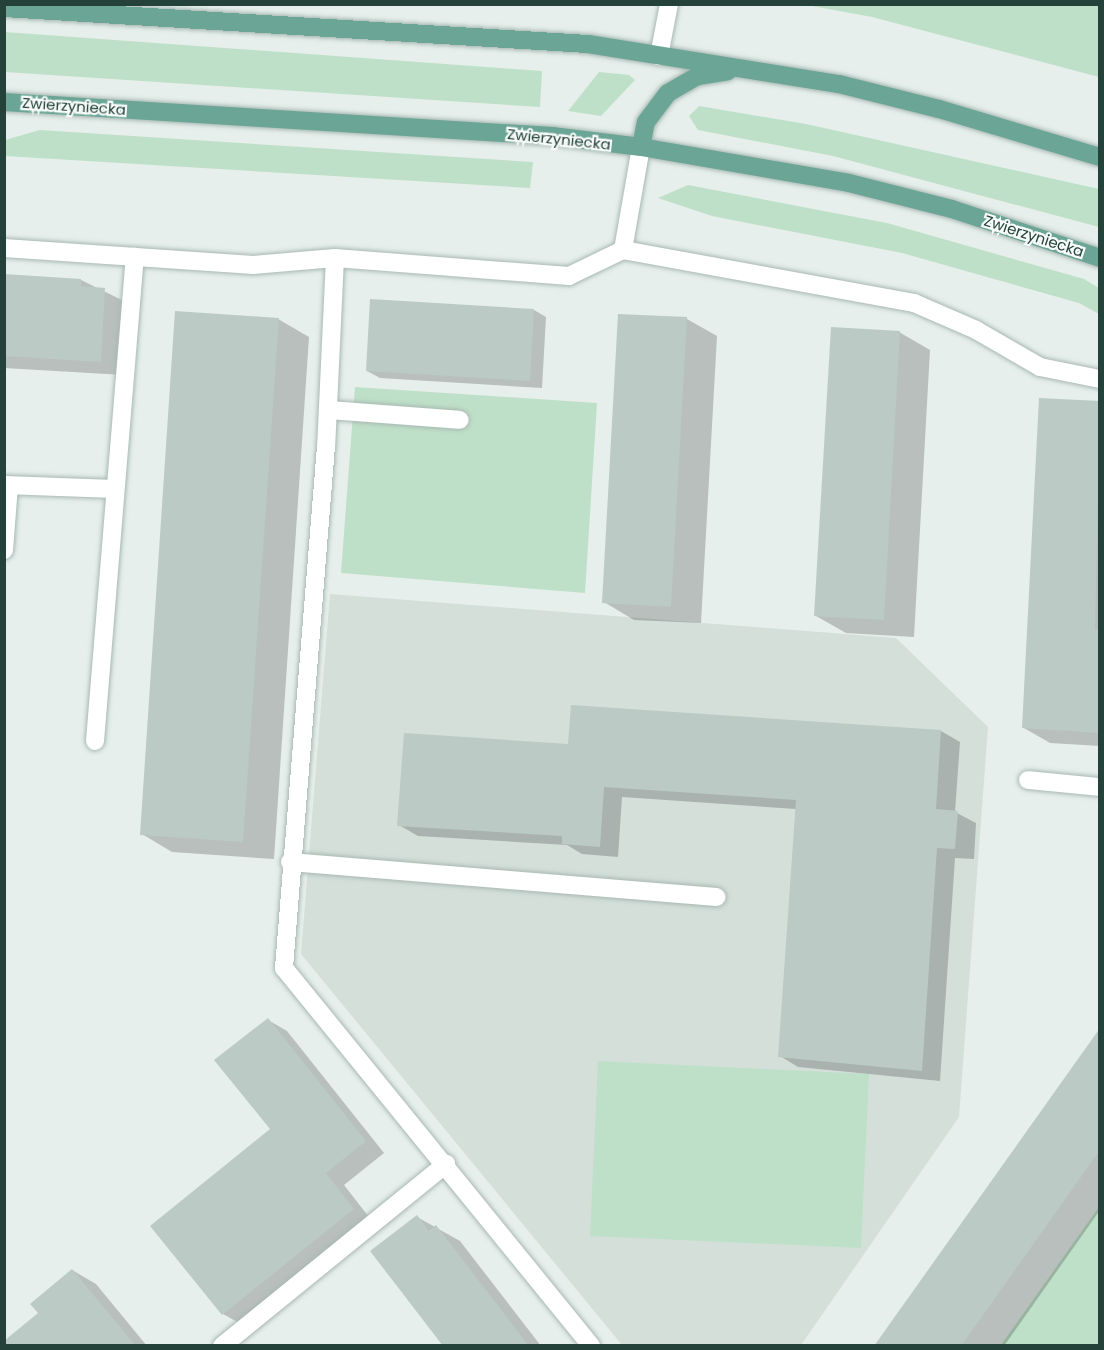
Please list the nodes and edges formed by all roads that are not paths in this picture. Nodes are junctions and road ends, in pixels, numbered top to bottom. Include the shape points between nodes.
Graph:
1 (669, 4) edge
2 (4, 8) edge
3 (659, 56) junction
4 (747, 68) junction
5 (4, 102) edge
6 (641, 147) junction
7 (1100, 157) edge
8 (4, 248) edge
9 (623, 250) junction
10 (135, 257) junction
11 (335, 258) junction
12 (1100, 258) edge
13 (1100, 379) edge
14 (328, 410) junction
15 (460, 420) dead end
16 (7, 485) edge
17 (115, 489) junction
18 (4, 550) edge
19 (95, 741) dead end
20 (1028, 780) dead end
21 (1100, 786) edge
22 (290, 862) junction
23 (717, 897) dead end
24 (446, 1164) junction
25 (222, 1346) edge
26 (591, 1346) edge

1 - 3 street
2 - 3 main road via 588,44
3 - 4 main road
4 - 6 main road via 698,76 668,93 646,122
4 - 7 main road via 839,84 939,109
5 - 6 main road, Zwierzyniecka via 552,136
6 - 9 street
6 - 12 main road, Zwierzyniecka via 849,183 952,209
8 - 10 street
9 - 11 street via 568,276
9 - 13 street via 914,303 976,330 1041,367
10 - 11 street via 253,265
10 - 17 street
11 - 14 street
14 - 15 street
14 - 22 street
16 - 17 street
16 - 18 street
17 - 19 street
20 - 21 street
22 - 23 street
22 - 24 street via 284,968
24 - 25 street
24 - 26 street

